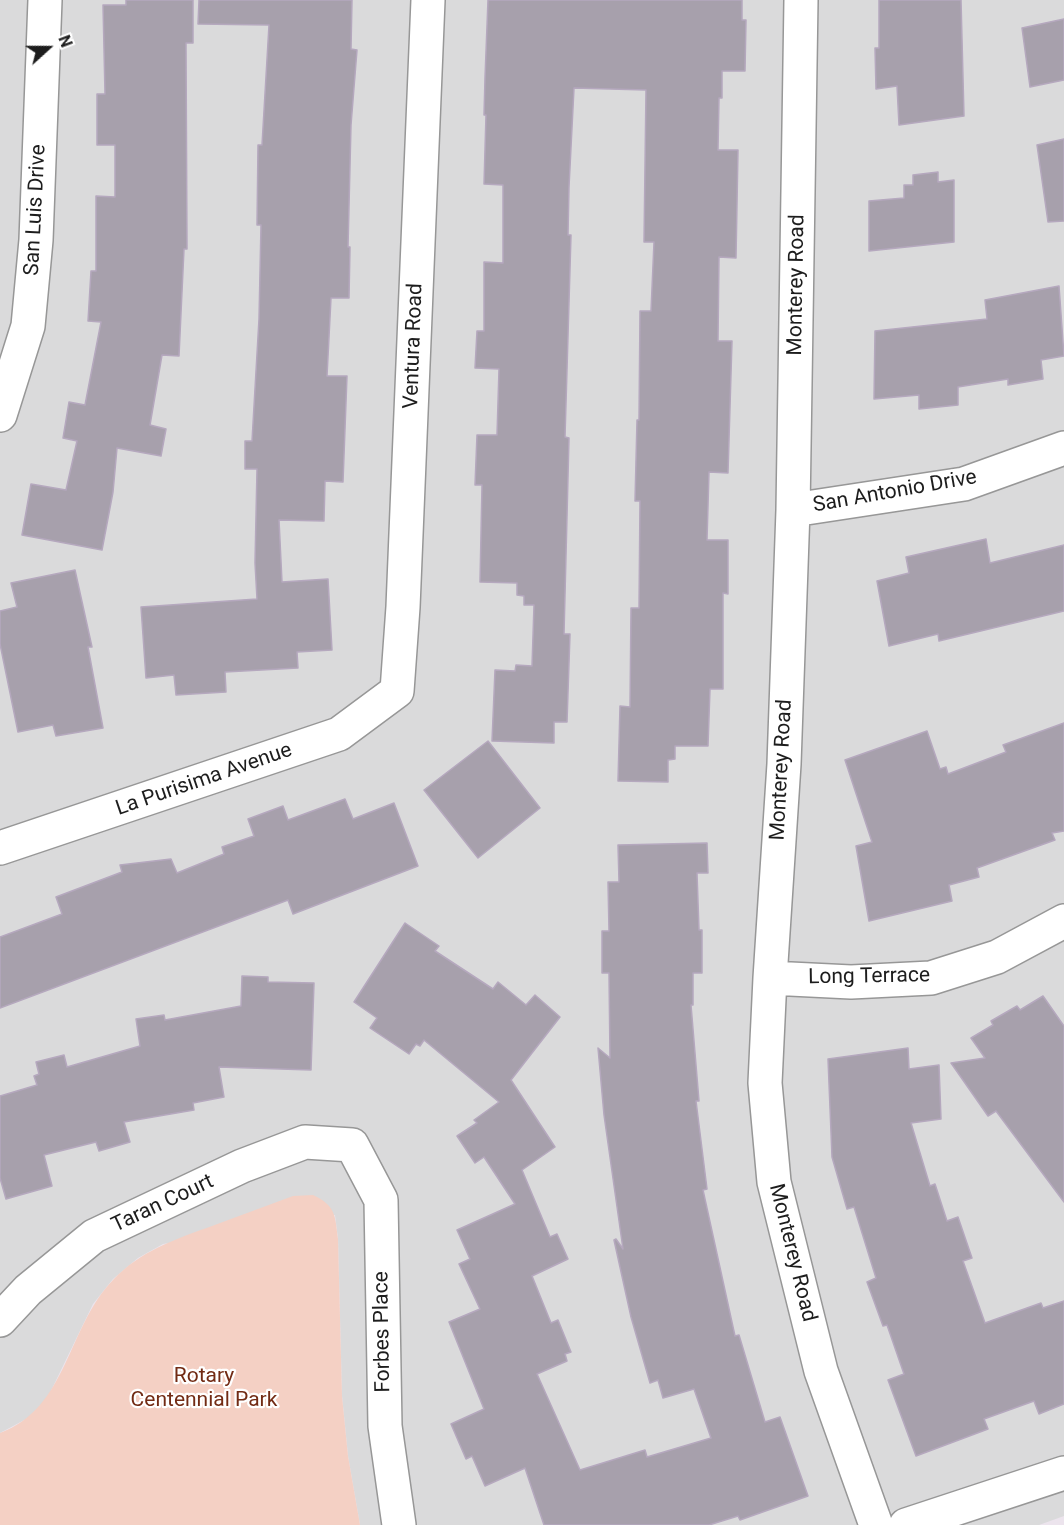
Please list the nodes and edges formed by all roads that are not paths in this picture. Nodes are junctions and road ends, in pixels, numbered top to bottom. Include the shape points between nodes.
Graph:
1 (45, 0) edge
2 (428, 0) edge
3 (801, 0) edge
4 (0, 415) edge
5 (1064, 448) edge
6 (793, 510) junction
7 (397, 691) joint
8 (0, 848) edge
9 (1064, 921) edge
10 (770, 978) junction
11 (352, 1145) joint
12 (0, 1320) edge
13 (1064, 1473) edge
14 (399, 1525) edge
15 (876, 1525) edge
16 (906, 1525) edge

1 - 4 street, San Luis Drive via 36,240 28,326
2 - 7 street, Ventura Road
3 - 6 street, Monterey Road
5 - 6 street, San Antonio Drive via 964,484
6 - 10 street, Monterey Road via 784,764
7 - 8 street, La Purisima Avenue via 339,734
9 - 10 street, Long Terrace via 997,957 931,978 851,982
10 - 15 street, Monterey Road via 765,1083 774,1182 821,1371
11 - 12 street, Taran Court via 305,1142 242,1166 94,1236 28,1290
11 - 14 street, Forbes Place via 381,1200 385,1426
13 - 16 street

